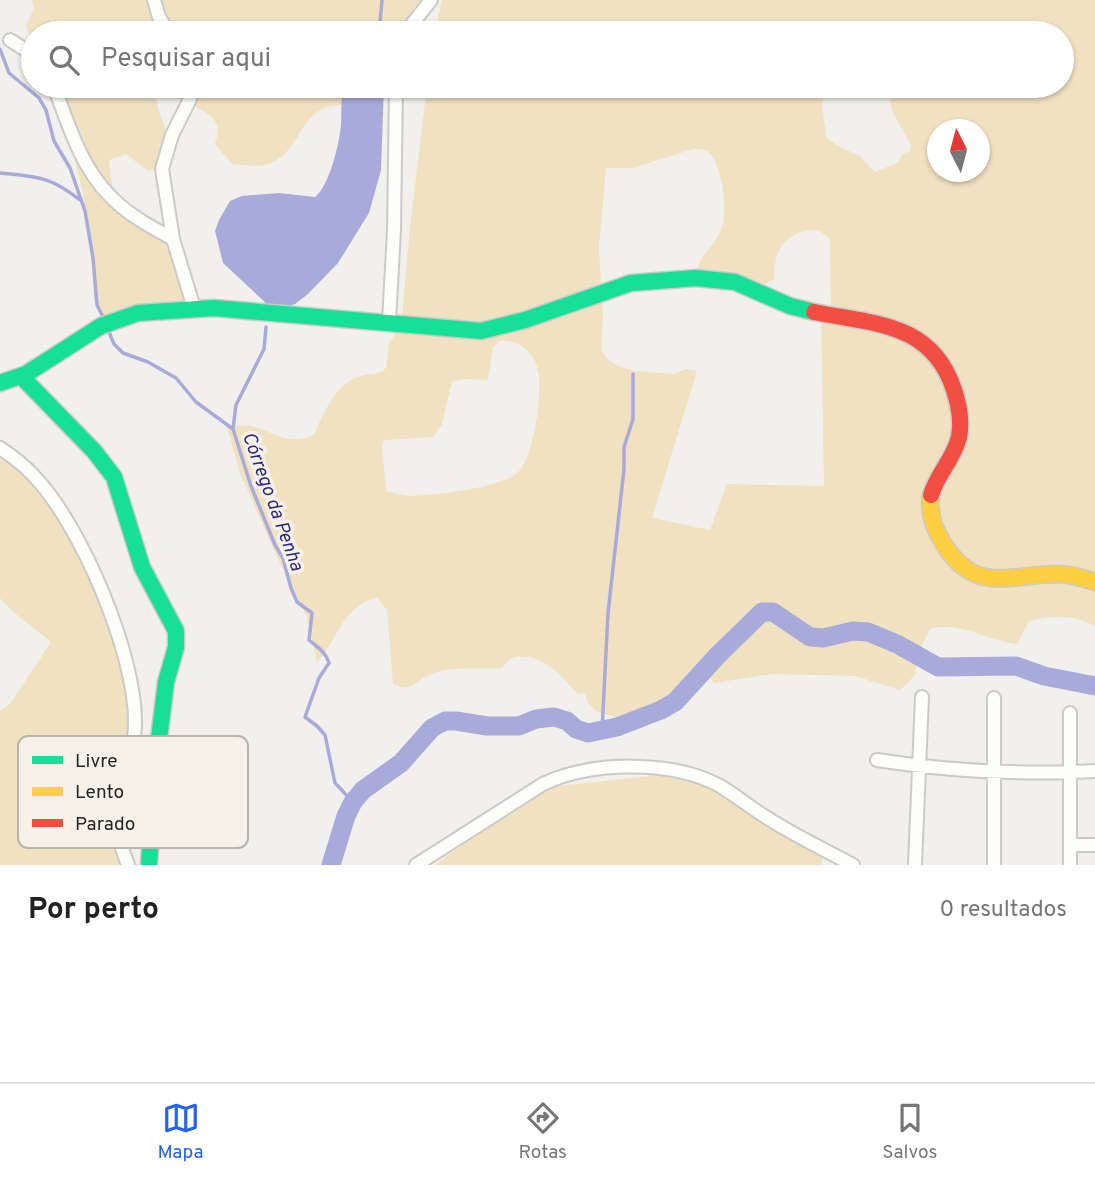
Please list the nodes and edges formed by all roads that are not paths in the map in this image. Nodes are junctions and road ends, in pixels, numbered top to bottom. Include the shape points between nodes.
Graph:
1 (154, 0) edge
2 (431, 0) edge
3 (162, 21) edge
4 (414, 21) edge
5 (10, 40) dead end
6 (21, 47) edge
7 (59, 98) edge
8 (190, 98) edge
9 (396, 98) edge
10 (173, 239) junction
11 (194, 308) junction
12 (390, 322) junction
13 (20, 376) junction
14 (0, 383) edge
15 (0, 448) edge
16 (1095, 582) edge
17 (922, 697) dead end
18 (993, 698) dead end
19 (1070, 713) dead end
20 (134, 736) edge
21 (159, 736) edge
22 (877, 760) dead end
23 (918, 766) junction
24 (993, 770) junction
25 (1095, 771) edge
26 (1069, 773) junction
27 (1071, 845) junction
28 (1095, 845) edge
29 (122, 848) edge
30 (128, 865) edge
31 (416, 865) edge
32 (853, 865) edge
33 (915, 865) edge
34 (994, 865) edge
35 (1070, 865) edge

1 - 3 street
2 - 4 street
5 - 6 street
7 - 10 street via 95,178 124,208
8 - 10 street via 163,159
9 - 12 street
10 - 11 street
11 - 12 street
11 - 13 street via 138,313 104,325
12 - 16 street via 488,330 639,282 718,279 822,315 902,331 927,346 938,359 959,405 955,449 930,499 935,527 953,558 970,574 986,580 1057,574
13 - 14 street
13 - 21 street via 114,477 139,560 176,631
15 - 20 street via 33,474 85,552 114,622 135,709
17 - 23 street
18 - 24 street
19 - 26 street
22 - 23 street
23 - 24 street
23 - 33 street
24 - 26 street
24 - 34 street
25 - 26 street
26 - 27 street
27 - 28 street
27 - 35 street
29 - 30 street
31 - 32 street via 560,776 648,767 684,772 719,786

